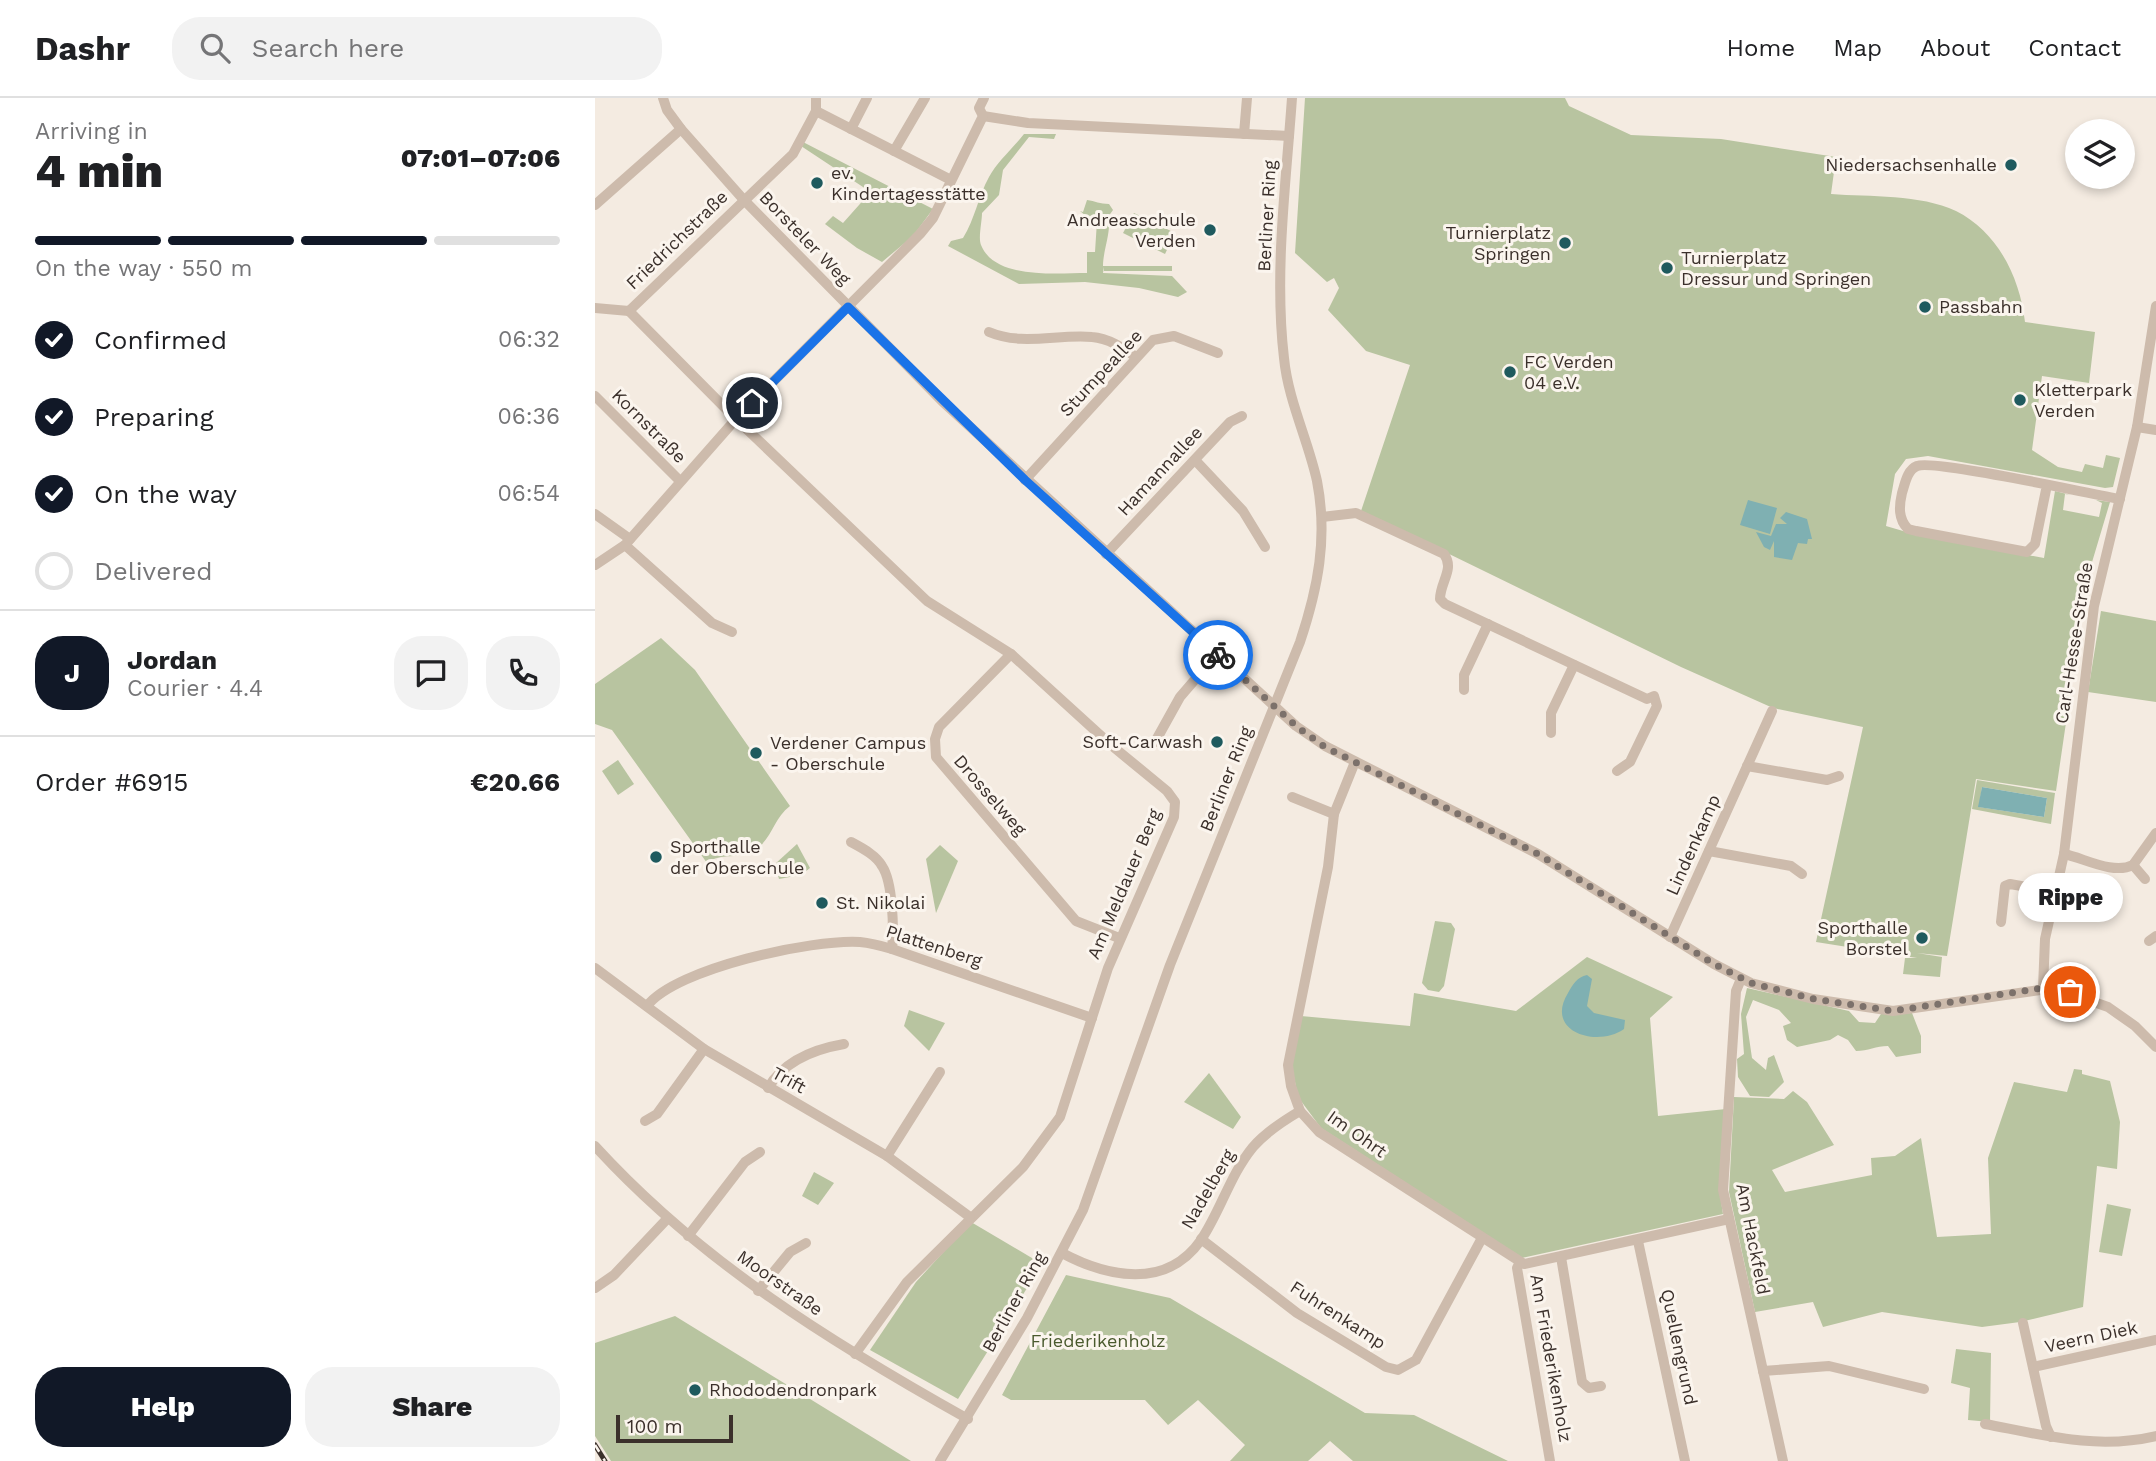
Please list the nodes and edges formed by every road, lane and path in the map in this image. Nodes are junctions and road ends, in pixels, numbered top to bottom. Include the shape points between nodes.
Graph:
1 (663, 98) edge
2 (816, 98) edge
3 (867, 98) edge
4 (925, 98) edge
5 (984, 98) edge
6 (1247, 98) edge
7 (1292, 98) edge
8 (816, 111) junction
9 (983, 116) junction
10 (681, 129) junction
11 (851, 129) junction
12 (1244, 134) junction
13 (1289, 136) junction
14 (894, 151) junction
15 (951, 180) junction
16 (743, 199) junction
17 (595, 205) edge
18 (2156, 306) edge
19 (848, 307) junction
20 (595, 308) edge
21 (629, 311) junction
22 (989, 332) dead end
23 (1218, 353) dead end
24 (1136, 357) junction
25 (595, 396) edge
26 (1242, 416) dead end
27 (736, 419) junction
28 (2137, 428) junction
29 (2156, 430) edge
30 (1195, 460) junction
31 (679, 480) junction
32 (1025, 480) junction
33 (2047, 485) junction
34 (2120, 499) junction
35 (595, 514) edge
36 (1322, 517) junction
37 (627, 542) junction
38 (1265, 547) dead end
39 (1105, 554) junction
40 (595, 565) edge
41 (1488, 624) junction
42 (732, 632) dead end
43 (1217, 653) junction
44 (1011, 654) junction
45 (1574, 665) junction
46 (1464, 690) dead end
47 (1274, 705) junction
48 (1772, 711) dead end
49 (1551, 733) dead end
50 (1155, 742) dead end
51 (1355, 762) junction
52 (1747, 766) junction
53 (1617, 771) dead end
54 (1839, 776) dead end
55 (1292, 797) dead end
56 (1334, 814) junction
57 (2156, 833) edge
58 (851, 842) dead end
59 (1709, 851) junction
60 (2064, 854) junction
61 (2133, 865) junction
62 (1802, 874) dead end
63 (2145, 879) dead end
64 (2055, 892) junction
65 (2001, 922) dead end
66 (1670, 937) junction
67 (1119, 939) junction
68 (892, 949) junction
69 (595, 968) edge
70 (1741, 979) junction
71 (2043, 988) junction
72 (647, 1006) junction
73 (1092, 1018) junction
74 (2152, 1036) edge
75 (844, 1044) dead end
76 (2156, 1047) edge
77 (704, 1049) junction
78 (940, 1072) dead end
79 (768, 1088) junction
80 (1300, 1111) junction
81 (645, 1121) dead end
82 (595, 1146) edge
83 (760, 1152) dead end
84 (887, 1156) junction
85 (970, 1217) junction
86 (667, 1219) junction
87 (1729, 1219) junction
88 (688, 1236) junction
89 (1482, 1238) junction
90 (1201, 1239) junction
91 (1638, 1241) junction
92 (806, 1243) dead end
93 (1062, 1253) junction
94 (1561, 1258) junction
95 (1520, 1262) junction
96 (595, 1288) edge
97 (758, 1291) junction
98 (2023, 1323) dead end
99 (2156, 1340) edge
100 (855, 1354) junction
101 (2033, 1367) junction
102 (1763, 1371) junction
103 (1601, 1386) dead end
104 (1924, 1389) dead end
105 (968, 1419) junction
106 (1985, 1424) dead end
107 (960, 1432) junction
108 (2156, 1436) edge
109 (2051, 1437) junction
110 (940, 1461) edge
111 (947, 1461) edge
112 (1550, 1461) edge
113 (1685, 1461) edge
114 (1783, 1461) edge

1 - 10 street, Borsteler Weg
2 - 8 street
3 - 11 street
4 - 14 street
5 - 9 street via 979,108
6 - 12 street
7 - 13 street, Berliner Ring
8 - 11 street
8 - 16 street, Friedrichstraße via 793,153
9 - 12 street via 1028,123
9 - 15 street
10 - 16 street, Borsteler Weg
10 - 17 street
11 - 14 street
12 - 13 street
13 - 36 street, Berliner Ring via 1279,307 1284,361 1317,480
14 - 15 street
15 - 19 street via 933,218
16 - 19 street, Borsteler Weg
16 - 21 street, Friedrichstraße
18 - 28 street, Carl-Hesse-Straße
19 - 27 street
19 - 32 street, Borsteler Weg
20 - 21 street, Friedrichstraße
21 - 27 street, Am Meldauer Berg
22 - 24 street via 1007,340 1093,337
23 - 24 street, Stumpeallee via 1167,335 1153,340
24 - 32 street, Stumpeallee
25 - 31 street, Kornstraße
26 - 30 street, Hamannallee via 1230,422
27 - 31 street
27 - 44 street, Am Meldauer Berg via 927,601
28 - 29 street
28 - 34 street, Carl-Hesse-Straße
30 - 38 street via 1243,511
30 - 39 street, Hamannallee
31 - 37 street
32 - 39 street, Borsteler Weg
33 - 33 street via 1919,465 1910,471 1901,515 1908,529 2028,552 2035,544
33 - 34 street
34 - 60 street, Carl-Hesse-Straße via 2094,606
35 - 37 street
36 - 41 street via 1356,513 1444,554 1449,569 1440,599
36 - 47 street, Berliner Ring via 1323,552 1315,598
37 - 40 street
37 - 42 street via 712,623
39 - 43 street, Borsteler Weg
41 - 45 street
41 - 46 street via 1464,675
43 - 47 street, Borsteler Weg
43 - 50 street via 1180,697
44 - 67 street, Am Meldauer Berg via 1175,802 1174,817
44 - 67 street, Drosselweg via 939,727 936,757 1076,921
45 - 49 street via 1551,713
45 - 53 street via 1647,699 1654,696 1657,706 1630,762
47 - 51 street, Borsteler Weg via 1311,737
47 - 93 street, Berliner Ring via 1170,965 1093,1185
48 - 52 street, Lindenkamp
51 - 56 street, Im Ohrt
51 - 66 street, Borsteler Weg via 1529,849
52 - 54 street via 1827,780
52 - 59 street, Lindenkamp
55 - 56 street
56 - 80 street, Im Ohrt via 1328,867 1288,1065
57 - 61 street
58 - 68 street via 877,859 887,875
59 - 62 street via 1791,866
59 - 66 street, Lindenkamp
60 - 61 street via 2117,869
60 - 64 street, Carl-Hesse-Straße
61 - 63 street
64 - 65 street via 2010,884 2005,887
64 - 71 street, Carl-Hesse-Straße via 2045,939
66 - 70 street, Borsteler Weg
67 - 73 street, Am Meldauer Berg
68 - 72 street, Plattenberg via 862,942 840,943 729,963 670,987
68 - 73 street, Plattenberg
69 - 72 street, Trift
70 - 71 street, Borsteler Weg via 1781,993 1893,1011
70 - 87 street, Am Hackfeld via 1736,991 1723,1190
71 - 74 street, Borsteler Weg via 2098,1002
72 - 77 street, Trift
73 - 85 street, Am Meldauer Berg via 1060,1117 1023,1167
74 - 76 street, Borsteler Weg
75 - 79 street via 819,1048 786,1067
77 - 79 street, Trift
77 - 81 street via 657,1114
78 - 84 street
79 - 84 street, Trift
80 - 89 street, Im Ohrt via 1319,1132
80 - 90 street, Nadelberg via 1249,1152
82 - 86 street, Moorstraße
83 - 88 street via 745,1163
84 - 85 street, Trift
85 - 100 street, Am Meldauer Berg via 907,1282
86 - 88 street, Moorstraße
86 - 96 street via 614,1275
87 - 91 street
87 - 102 street, Am Hackfeld
88 - 97 street, Moorstraße
89 - 90 street, Fuhrenkamp via 1416,1360 1398,1370 1297,1313
89 - 95 street, Im Ohrt
90 - 93 street, Nadelberg via 1181,1259 1136,1276 1111,1274
91 - 94 street
91 - 113 street, Quellengrund
92 - 97 street via 790,1252
93 - 105 street, Berliner Ring
94 - 95 street via 1529,1265
94 - 103 street via 1582,1382 1589,1388
95 - 112 street, Am Friederikenholz via 1517,1268
97 - 100 street, Moorstraße
98 - 101 street, Veern Diek
99 - 101 street, Veern Diek
100 - 105 street, Moorstraße
101 - 109 street, Veern Diek
102 - 104 street via 1829,1366
102 - 114 street, Am Hackfeld
105 - 107 street, Berliner Ring
106 - 109 street
107 - 110 street, Berliner Ring
107 - 111 street, Berliner Ring
108 - 109 street via 2112,1443

